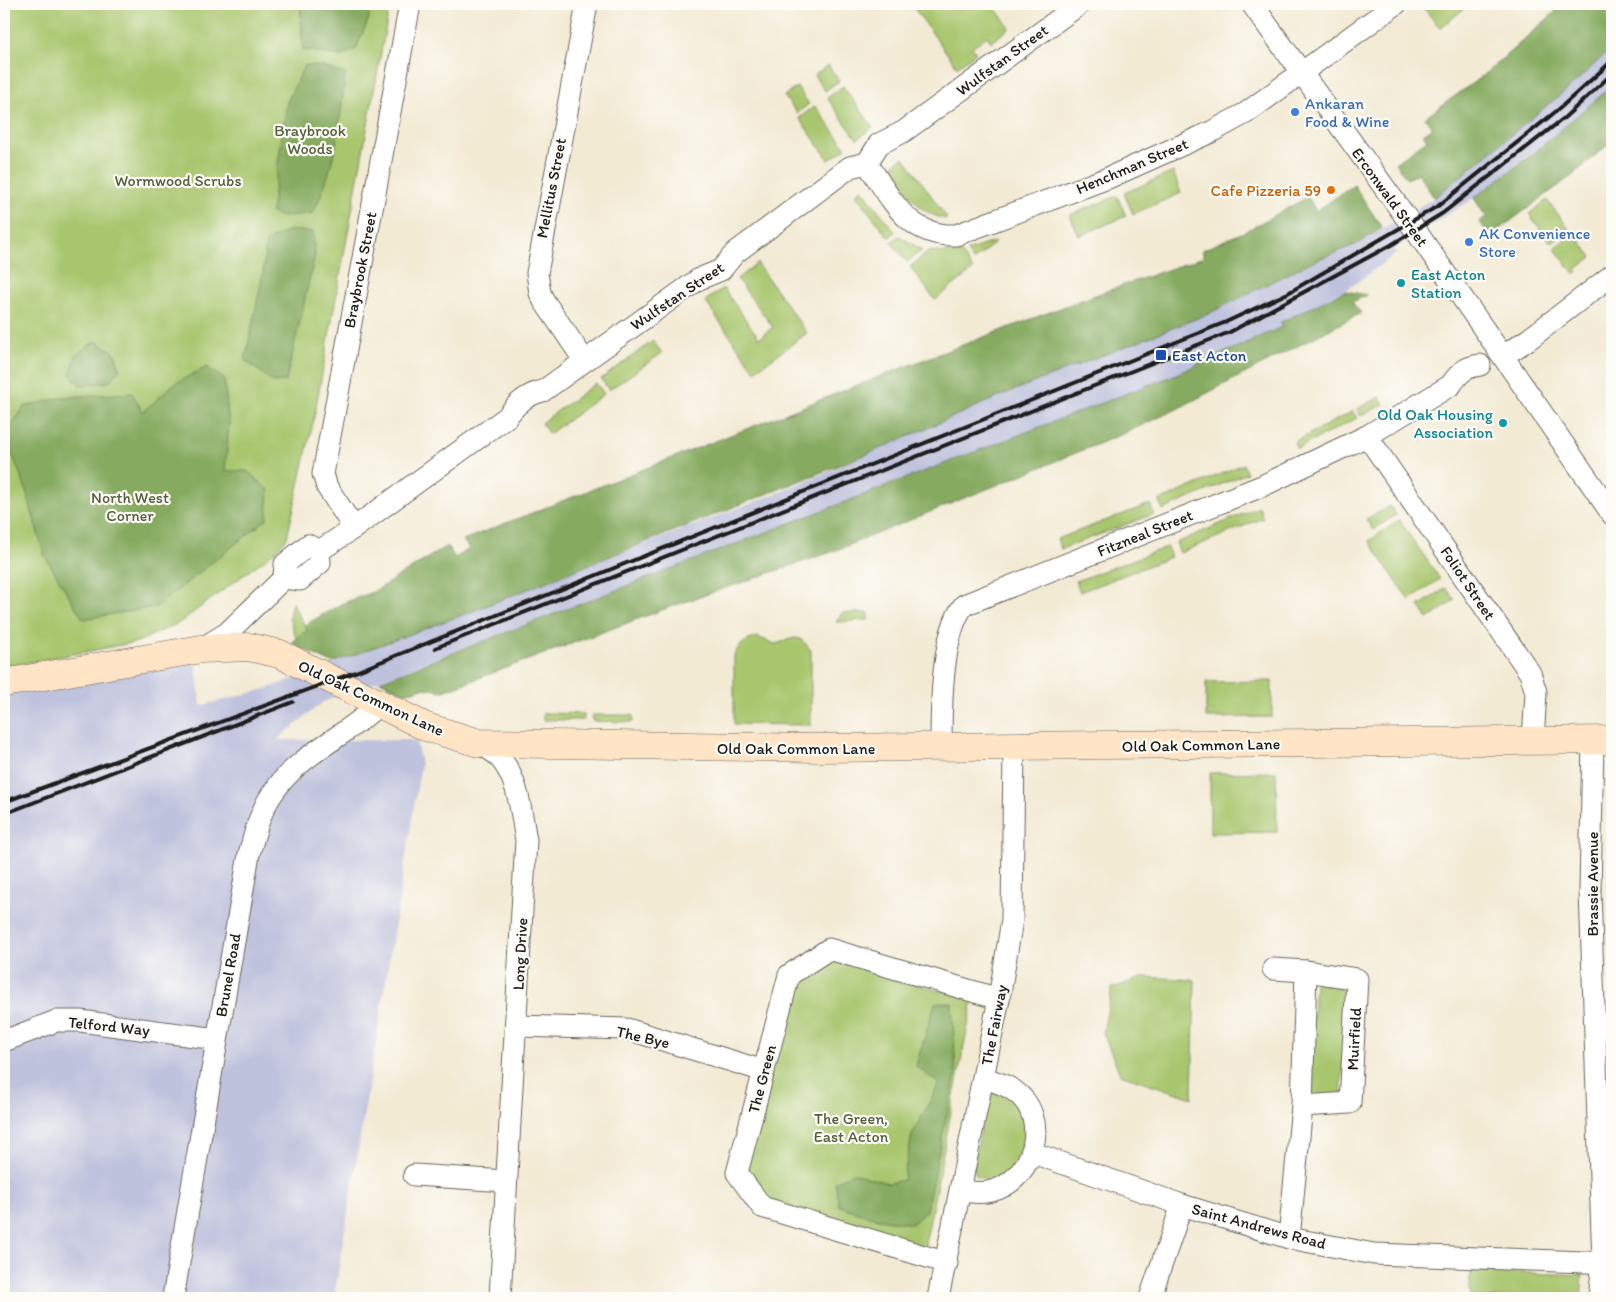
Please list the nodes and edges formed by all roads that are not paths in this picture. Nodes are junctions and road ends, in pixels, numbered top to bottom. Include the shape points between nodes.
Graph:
1 (410, 4) edge
2 (587, 4) edge
3 (1080, 4) edge
4 (1252, 4) edge
5 (1396, 4) edge
6 (1302, 72) junction
7 (866, 163) junction
8 (1612, 275) edge
9 (1501, 354) junction
10 (584, 360) junction
11 (1367, 436) junction
12 (1612, 514) edge
13 (354, 528) junction
14 (201, 649) junction
15 (4, 683) edge
16 (379, 704) junction
17 (1603, 740) edge
18 (1533, 741) junction
19 (479, 743) junction
20 (941, 747) junction
21 (1014, 747) junction
22 (1273, 969) dead end
23 (1306, 971) junction
24 (1000, 999) junction
25 (517, 1026) junction
26 (217, 1039) junction
27 (4, 1041) edge
28 (764, 1071) junction
29 (984, 1078) junction
30 (1302, 1106) junction
31 (1033, 1153) junction
32 (414, 1175) dead end
33 (506, 1180) junction
34 (961, 1190) junction
35 (1182, 1205) junction
36 (1289, 1238) junction
37 (946, 1263) junction
38 (1608, 1263) edge
39 (173, 1298) edge
40 (500, 1298) edge
41 (938, 1298) edge
42 (1150, 1298) edge
43 (1599, 1298) edge

1 - 13 street, Braybrook Street via 323,474 327,487
2 - 10 street, Mellitus Street via 537,273 544,301
3 - 7 street, Wulfstan Street via 903,132 879,144
4 - 6 street, Erconwald Street
5 - 6 street, Henchman Street
6 - 7 street, Henchman Street via 1246,113 1188,143 1038,206 956,234 928,232 908,220
6 - 9 street, Erconwald Street
7 - 10 street, Wulfstan Street via 850,167 735,253 721,270 699,279
8 - 9 street via 1529,339
9 - 11 street, Fitzneal Street via 1458,373 1451,385
9 - 12 street, Erconwald Street
10 - 13 street, Wulfstan Street via 543,391 531,394 507,417
11 - 18 street, Foliot Street via 1530,673 1536,692
11 - 20 street, Fitzneal Street via 1262,486 964,606 957,615 950,637
13 - 14 street, Wulfstan Street via 319,551 320,563 300,580 284,578 227,633
14 - 15 street, Old Oak Common Lane
14 - 16 street, Old Oak Common Lane via 265,649
16 - 19 street, Old Oak Common Lane via 439,732
16 - 26 street, Brunel Road via 300,763 275,789 261,813 249,854
17 - 18 street, Old Oak Common Lane
17 - 38 street, Brassie Avenue via 1590,892
18 - 21 street, Old Oak Common Lane
19 - 20 street, Old Oak Common Lane via 721,748
19 - 25 street, Long Drive via 497,755 508,769 519,801 526,840
20 - 21 street, Old Oak Common Lane
21 - 24 street, The Fairway via 1012,920
22 - 23 street, Muirfield
23 - 30 street
23 - 30 street, Muirfield via 1357,978 1350,1103
24 - 28 street, The Green via 829,949 789,976
24 - 29 street, The Fairway
25 - 28 street, The Bye via 627,1030
25 - 33 street, Long Drive
26 - 27 street, Telford Way via 80,1021 56,1021
26 - 39 street, Brunel Road
28 - 37 street, The Green via 737,1173 762,1207
29 - 31 street via 1014,1091 1025,1102 1034,1124
29 - 34 street, The Fairway
30 - 36 street
31 - 34 street via 1018,1175 1005,1186 991,1192
31 - 35 street, Saint Andrews Road
32 - 33 street
33 - 40 street, Long Drive
34 - 37 street, The Fairway
35 - 36 street, Saint Andrews Road
35 - 42 street
36 - 38 street, Saint Andrews Road via 1374,1254
37 - 41 street, The Fairway
38 - 43 street, Brassie Avenue

